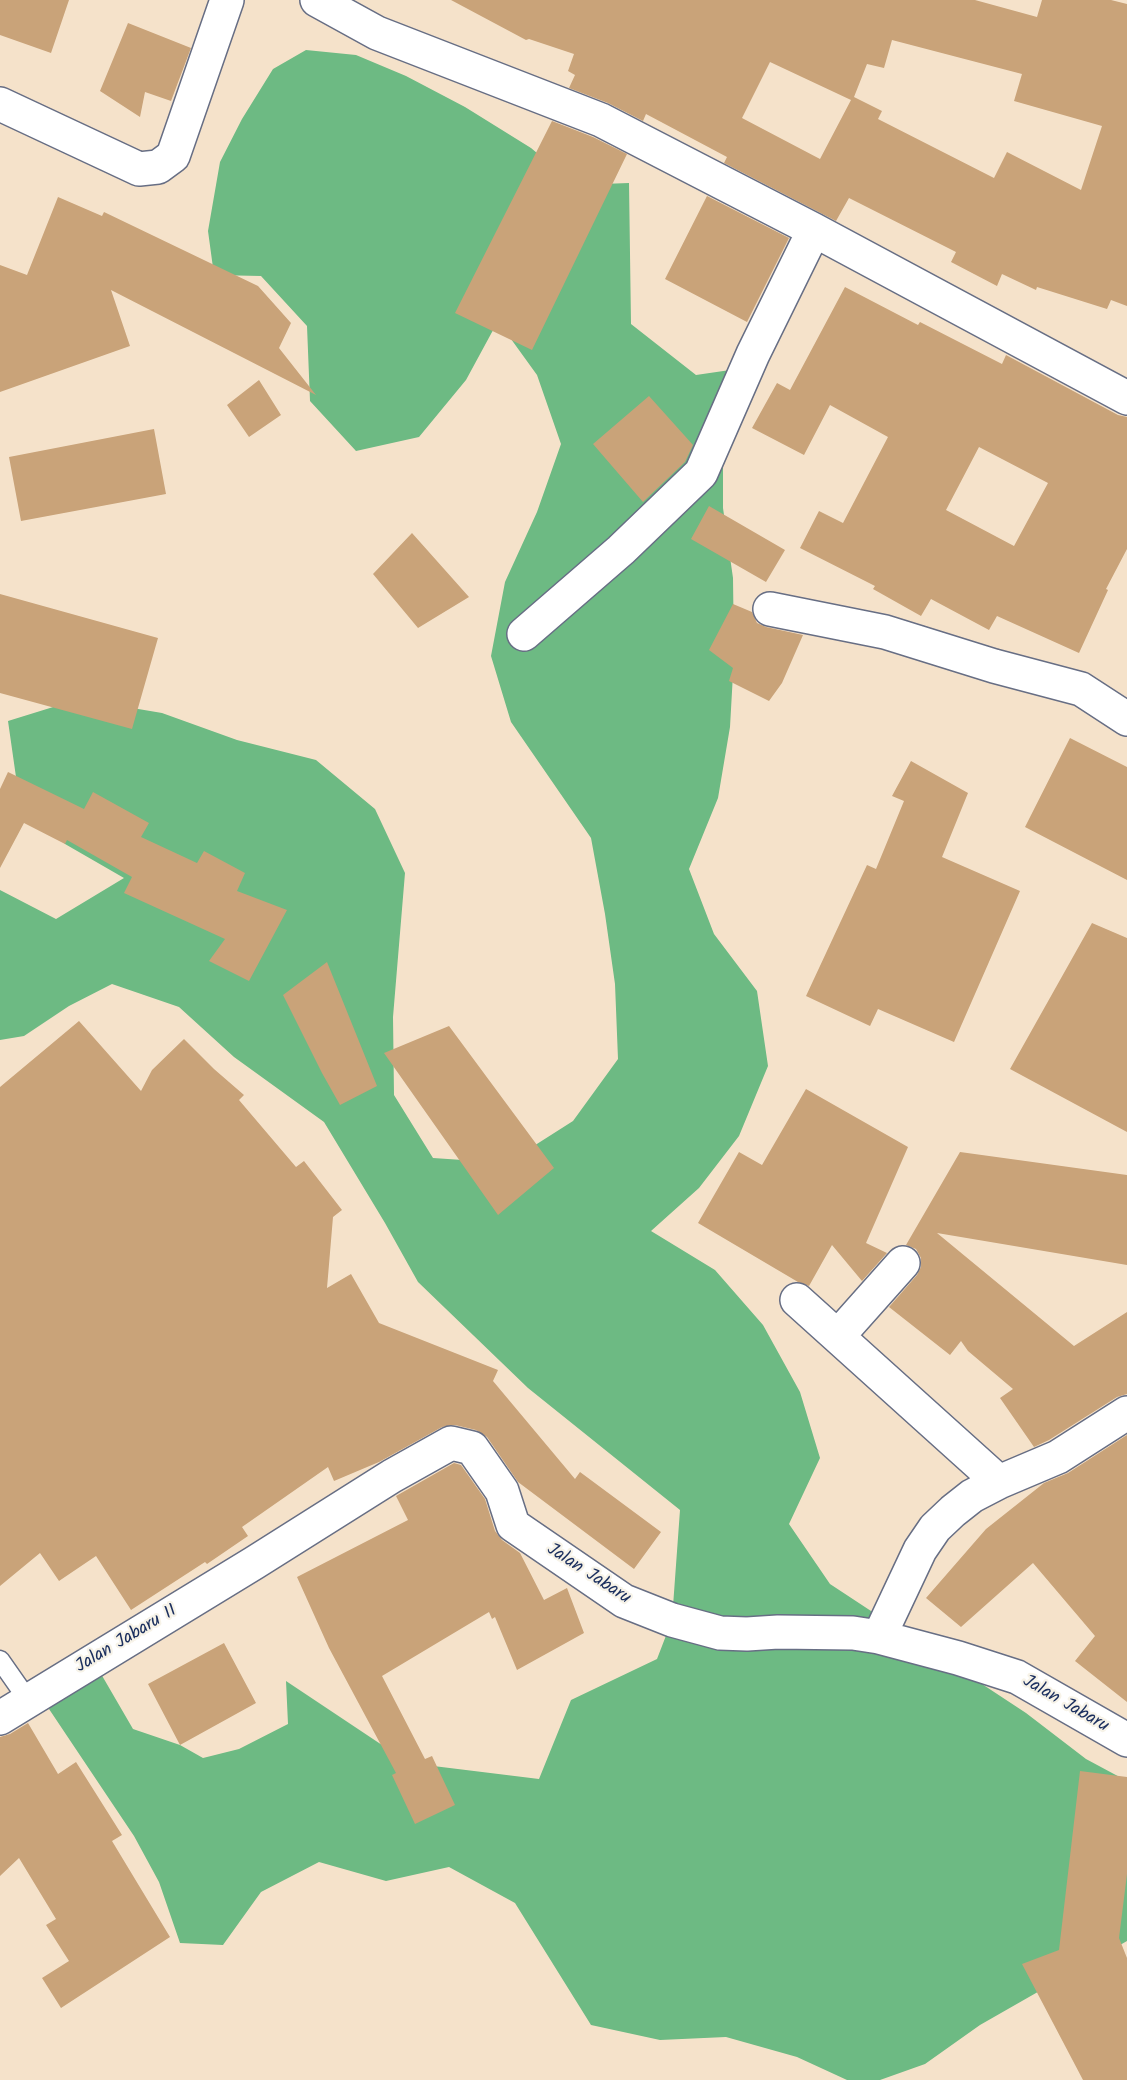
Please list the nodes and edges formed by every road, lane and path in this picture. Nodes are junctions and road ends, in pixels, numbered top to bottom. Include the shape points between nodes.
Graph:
1 (227, 0) edge
2 (317, 0) edge
3 (0, 104) edge
4 (814, 230) junction
5 (1127, 398) edge
6 (770, 609) dead end
7 (524, 634) dead end
8 (1127, 719) edge
9 (903, 1263) dead end
10 (797, 1300) dead end
11 (838, 1336) junction
12 (1127, 1413) edge
13 (999, 1482) junction
14 (254, 1563) joint
15 (879, 1637) junction
16 (0, 1660) edge
17 (28, 1700) junction
18 (0, 1718) edge
19 (1127, 1740) edge

1 - 3 street via 173,156 158,168 138,169
2 - 4 street via 377,33 601,120
4 - 5 street
4 - 7 street via 753,354 701,473 621,550
6 - 8 street via 885,632 1081,689
9 - 11 street
10 - 11 street
11 - 13 street
12 - 13 street via 1058,1457
13 - 15 street via 972,1496 935,1528 920,1550
14 - 15 street, Jalan Jabaru via 451,1443 472,1448 502,1491 513,1526 624,1601 720,1633 826,1632
14 - 17 street, Jalan Jabaru II
15 - 19 street, Jalan Jabaru via 1017,1677
16 - 17 lane
17 - 18 street, Jalan Jabaru II

